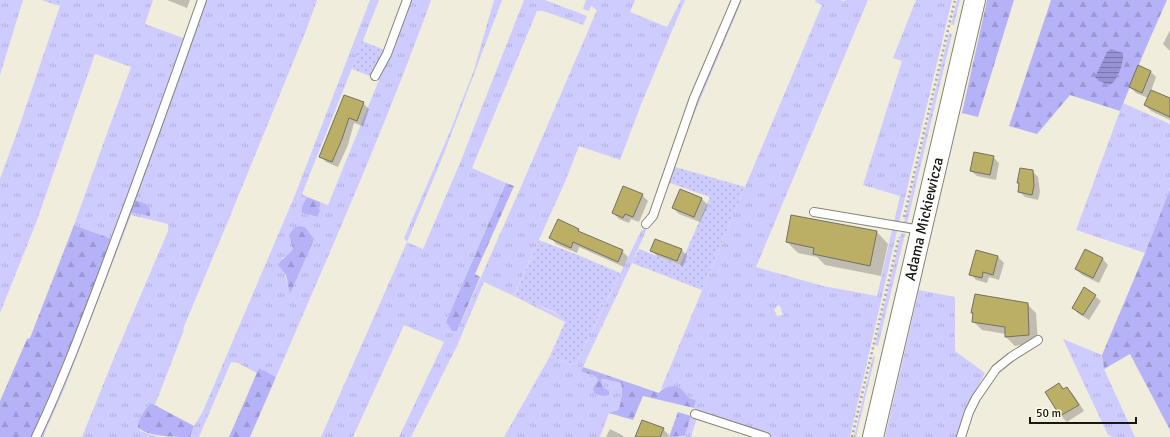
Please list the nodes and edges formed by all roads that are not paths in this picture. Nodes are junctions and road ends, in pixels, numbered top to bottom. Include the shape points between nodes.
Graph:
1 (202, 0) edge
2 (407, 0) edge
3 (736, 0) edge
4 (975, 0) edge
5 (375, 76) dead end
6 (814, 212) dead end
7 (646, 224) dead end
8 (922, 230) junction
9 (1038, 340) dead end
10 (695, 414) dead end
11 (36, 437) edge
12 (766, 437) edge
13 (873, 437) edge
14 (961, 437) edge

1 - 11 lane via 88,312
2 - 5 lane
3 - 7 lane via 694,98 655,210
4 - 8 street, Adama Mickiewicza
6 - 8 lane
8 - 13 street, Adama Mickiewicza
9 - 14 lane via 996,369 976,398
10 - 12 lane

